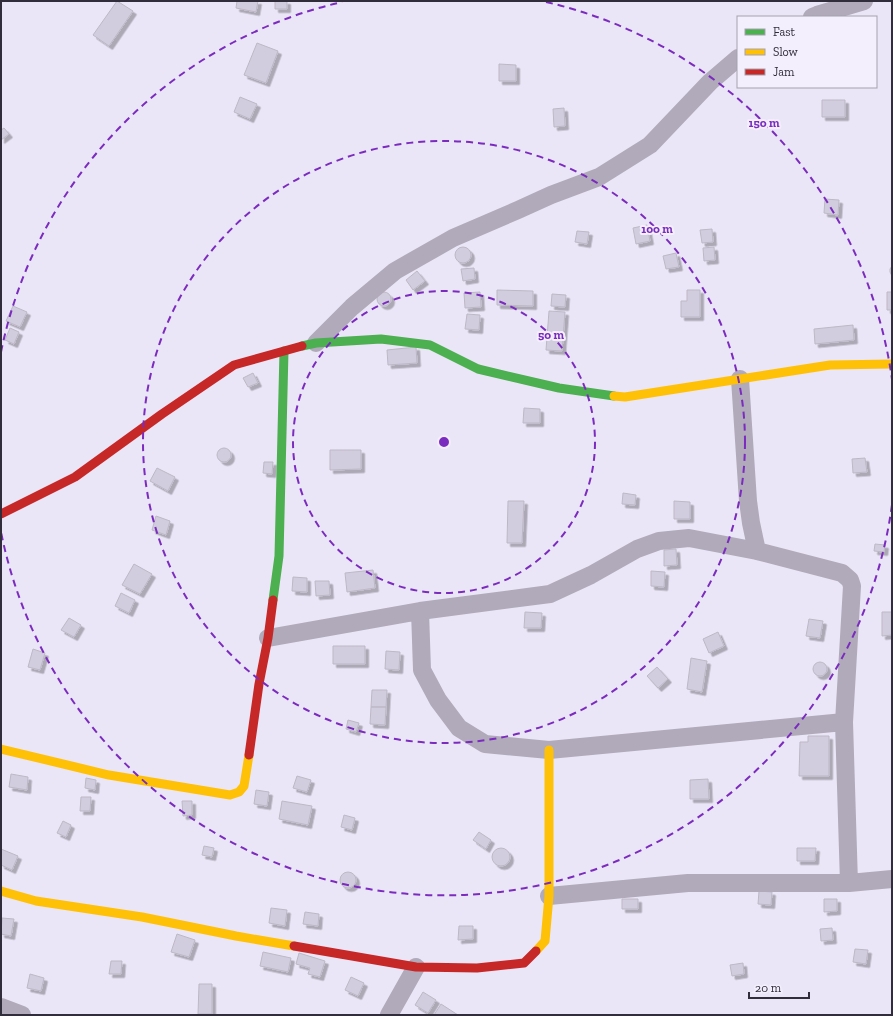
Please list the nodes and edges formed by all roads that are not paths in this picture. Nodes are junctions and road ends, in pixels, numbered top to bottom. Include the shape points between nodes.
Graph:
1 (864, 1) edge
2 (814, 16) edge
3 (737, 59) edge
4 (316, 343) junction
5 (284, 351) junction
6 (892, 364) edge
7 (740, 379) junction
8 (1, 514) edge
9 (757, 551) junction
10 (420, 611) junction
11 (268, 638) junction
12 (844, 722) junction
13 (1, 749) edge
14 (549, 750) junction
15 (892, 879) edge
16 (849, 883) junction
17 (1, 891) edge
18 (549, 896) junction
19 (416, 967) junction
20 (1, 1007) edge
21 (22, 1015) edge
22 (389, 1015) edge

1 - 2 street
3 - 4 street via 710,82 650,145 599,177 550,195 453,238 395,271 352,307
4 - 5 street
4 - 7 street via 381,339 430,345 478,370 559,388 625,397
5 - 8 street via 234,366 75,477
5 - 11 street via 279,556
6 - 7 street via 830,366
7 - 9 street via 748,501
9 - 10 street via 689,538 659,540 550,594
9 - 12 street via 842,573 850,580 852,586
10 - 11 street
10 - 14 street via 422,670 438,700 459,728 485,744
11 - 13 street via 244,786 239,792 230,795 109,775
12 - 14 street
12 - 16 street
14 - 18 street
15 - 16 street
16 - 18 street via 688,883
17 - 19 street via 36,901 142,917
18 - 19 street via 545,941 524,963 477,968
19 - 22 street
20 - 21 street

